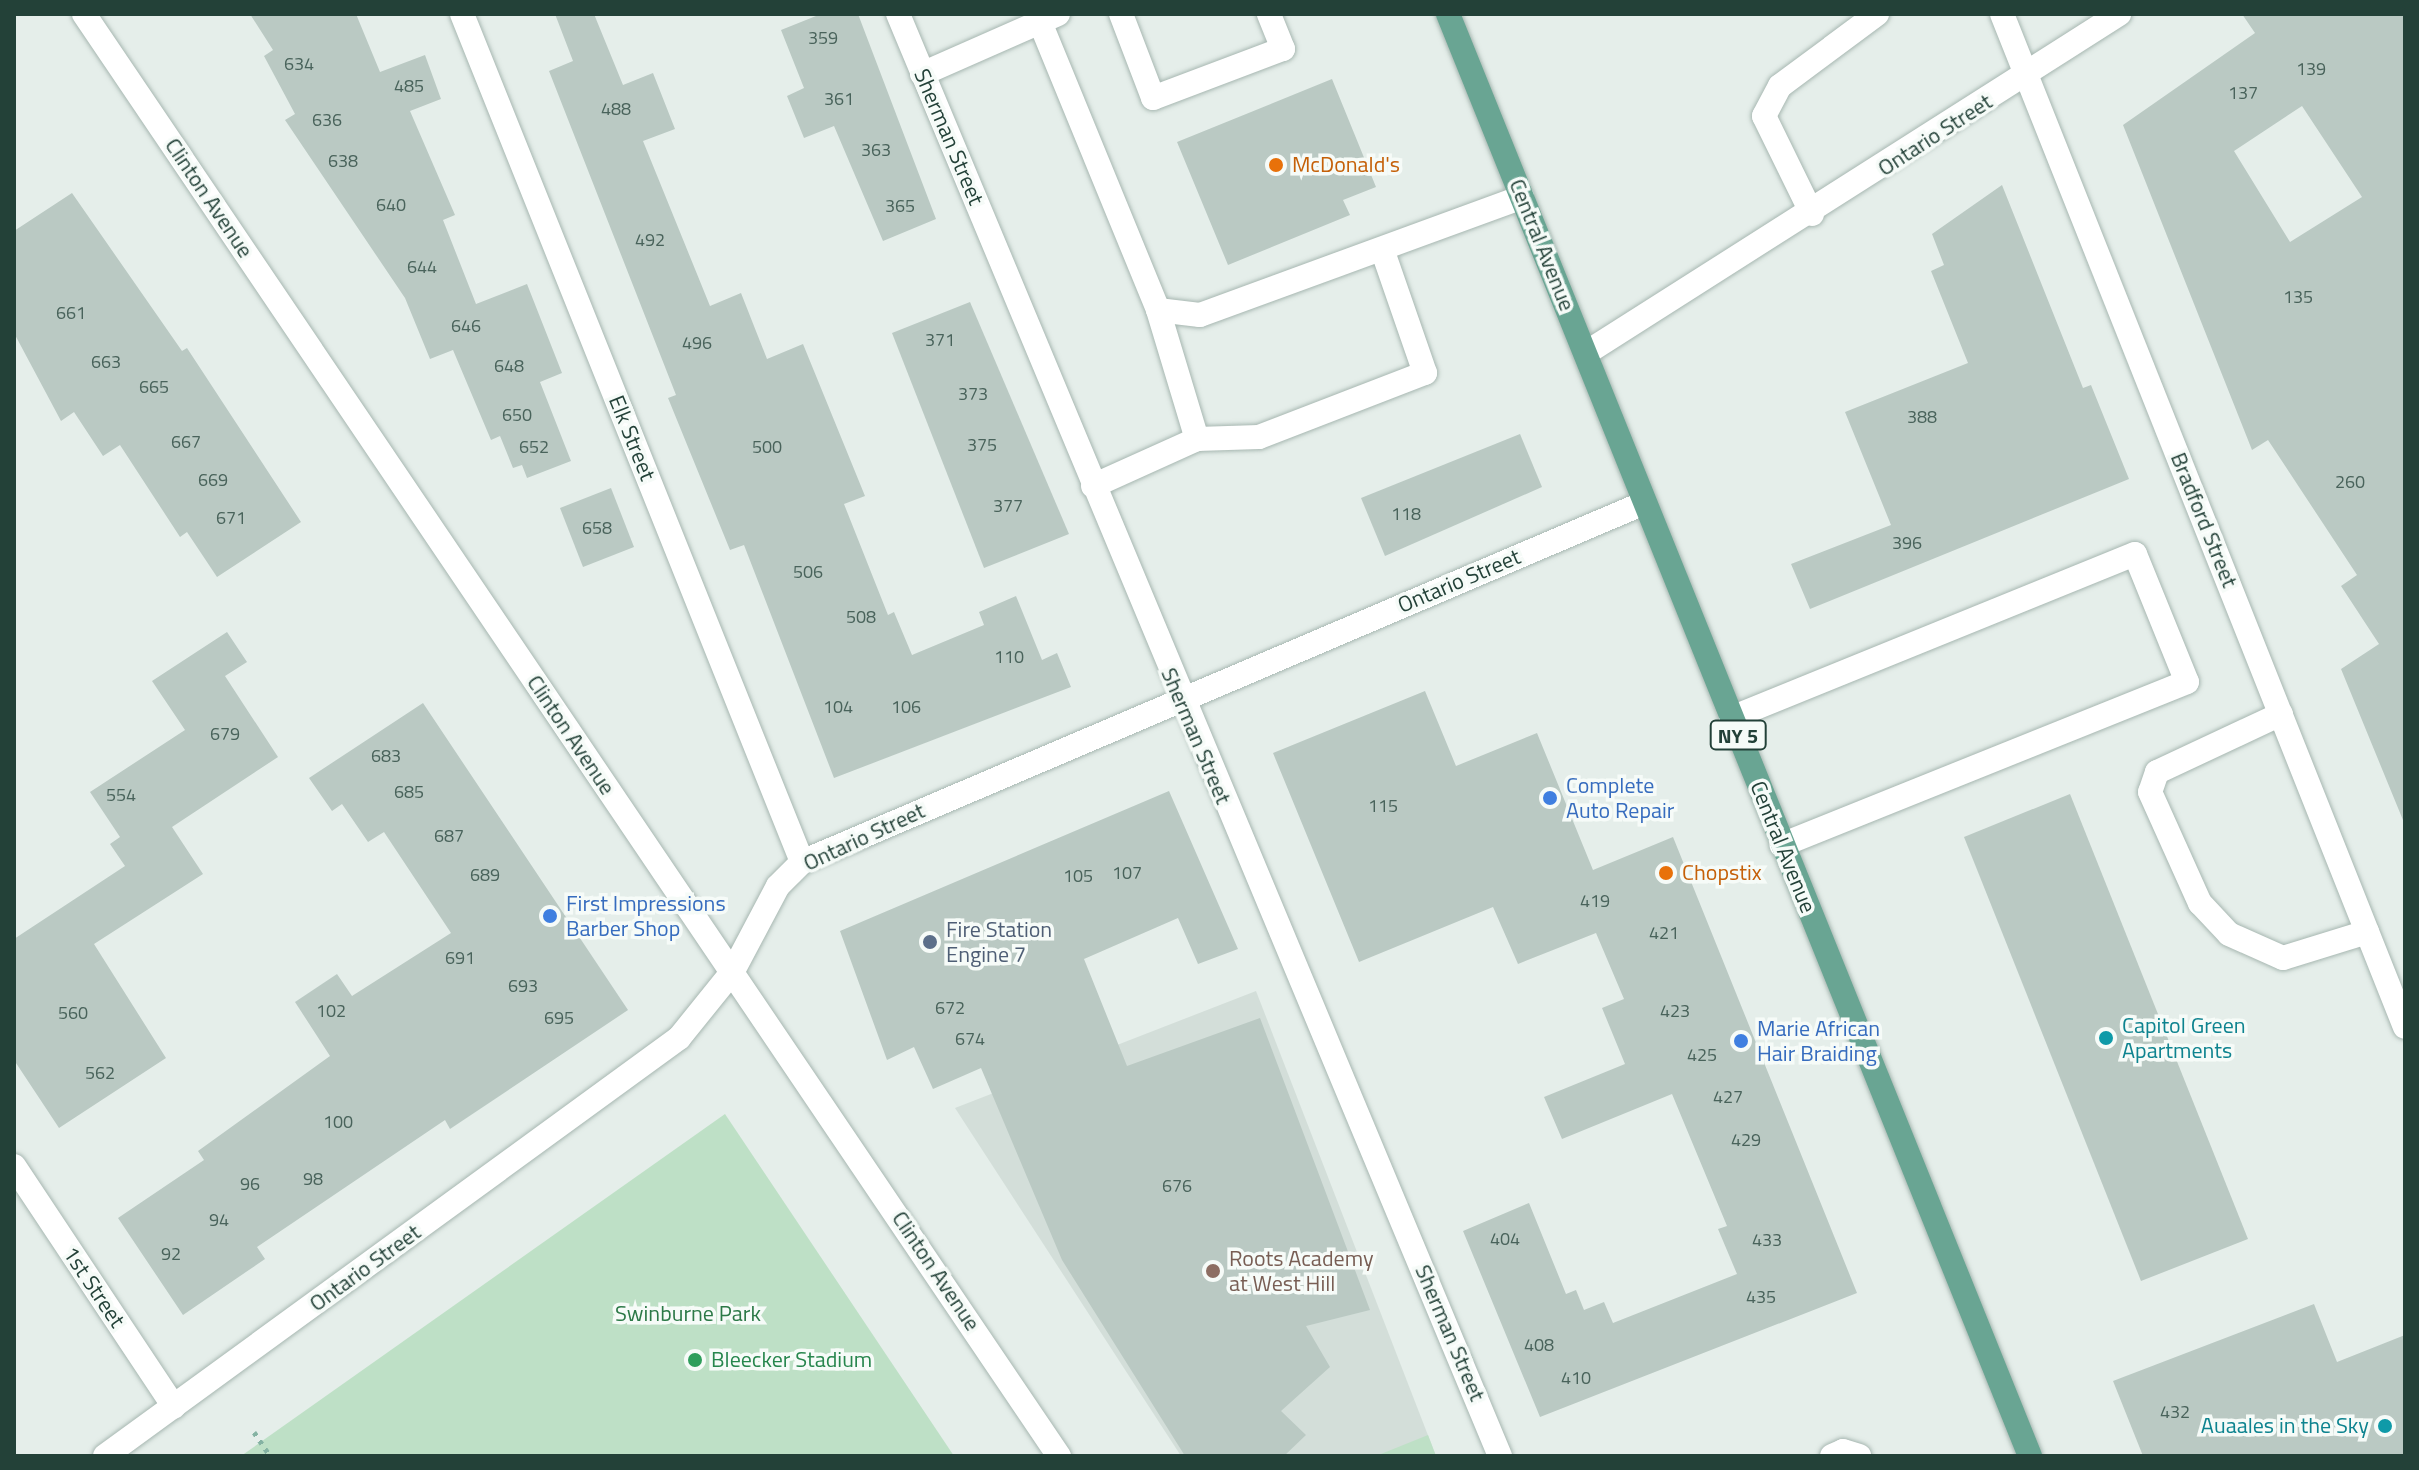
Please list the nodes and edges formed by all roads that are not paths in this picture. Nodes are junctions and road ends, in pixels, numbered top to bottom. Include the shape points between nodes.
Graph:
1 (84, 14) edge
2 (462, 14) edge
3 (898, 14) edge
4 (1121, 14) edge
5 (1269, 14) edge
6 (1448, 14) edge
7 (1877, 14) edge
8 (2002, 14) edge
9 (2119, 14) edge
10 (1049, 18) edge
11 (922, 74) junction
12 (2027, 75) junction
13 (1522, 197) junction
14 (1812, 214) junction
15 (1382, 249) junction
16 (1158, 310) junction
17 (1586, 353) junction
18 (1197, 439) junction
19 (1093, 486) junction
20 (1644, 503) junction
21 (1180, 698) junction
22 (2281, 714) junction
23 (1731, 718) junction
24 (1782, 845) junction
25 (802, 862) junction
26 (2367, 932) junction
27 (733, 971) junction
28 (2405, 1027) edge
29 (14, 1166) edge
30 (174, 1407) junction
31 (105, 1456) edge
32 (1059, 1456) edge
33 (1500, 1456) edge
34 (1832, 1456) edge
35 (1859, 1456) edge
36 (2030, 1456) edge

1 - 27 street, Clinton Avenue
2 - 25 street, Elk Street
3 - 11 street, Sherman Street
4 - 5 street via 1153,98 1283,49
6 - 13 main road, Central Avenue / NY 5
7 - 14 street via 1780,86 1764,116
8 - 12 street, Bradford Street
9 - 12 street, Ontario Street
10 - 11 street
10 - 16 street
11 - 19 street, Sherman Street
12 - 14 street, Ontario Street
12 - 22 street, Bradford Street
13 - 15 street
13 - 17 main road, Central Avenue / NY 5
14 - 17 street, Ontario Street
15 - 16 street via 1200,315
15 - 18 street via 1425,373 1259,437
16 - 18 street
17 - 20 main road, Central Avenue / NY 5
18 - 19 street
19 - 21 street, Sherman Street
20 - 21 street, Ontario Street
20 - 23 main road, Central Avenue / NY 5
21 - 25 street, Ontario Street
21 - 33 street, Sherman Street
22 - 26 street, Bradford Street
22 - 26 street via 2157,772 2150,792 2200,903 2229,934 2283,958
23 - 24 main road, Central Avenue / NY 5
23 - 24 street via 2135,554 2181,667 2187,682
24 - 36 main road, Central Avenue / NY 5
25 - 27 street, Ontario Street via 778,886
26 - 28 street, Bradford Street
27 - 30 street, Ontario Street via 679,1038
27 - 32 street, Clinton Avenue
29 - 30 street, 1st Street
30 - 31 street, Ontario Street
34 - 35 street via 1843,1451

